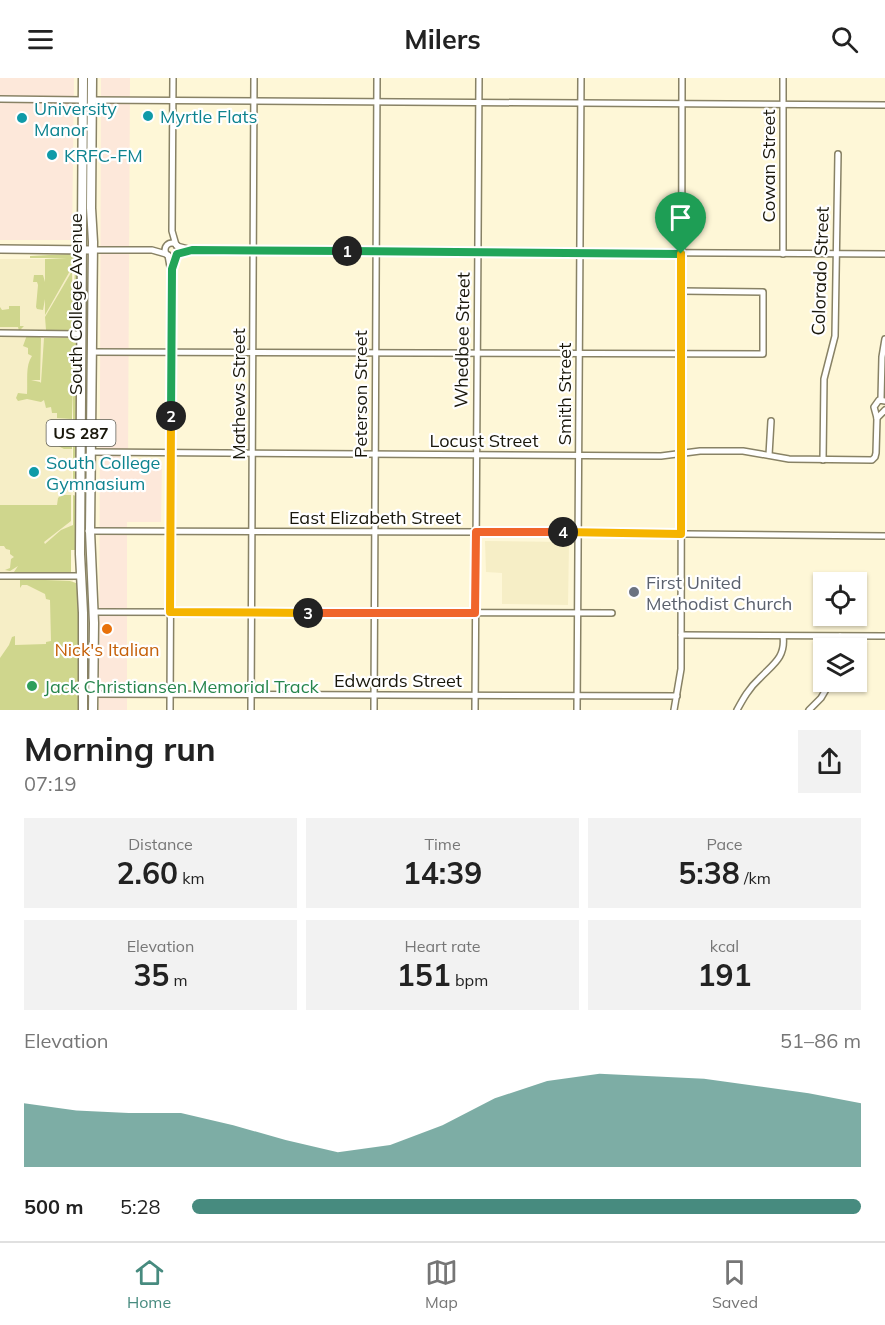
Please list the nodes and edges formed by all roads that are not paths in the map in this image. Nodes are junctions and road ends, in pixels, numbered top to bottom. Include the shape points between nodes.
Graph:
1 (85, 78) edge
2 (92, 78) edge
3 (173, 78) edge
4 (254, 78) edge
5 (377, 78) edge
6 (479, 78) edge
7 (581, 78) edge
8 (682, 78) edge
9 (783, 78) edge
10 (0, 99) edge
11 (87, 100) junction
12 (173, 101) junction
13 (254, 101) junction
14 (376, 102) junction
15 (479, 102) junction
16 (581, 103) junction
17 (682, 104) junction
18 (783, 104) junction
19 (885, 105) edge
20 (837, 154) dead end
21 (172, 245) junction
22 (0, 249) edge
23 (82, 250) junction
24 (92, 250) junction
25 (152, 250) junction
26 (192, 250) junction
27 (254, 251) junction
28 (376, 252) junction
29 (478, 252) junction
30 (580, 253) junction
31 (681, 254) junction
32 (783, 254) junction
33 (836, 254) junction
34 (885, 254) edge
35 (167, 255) junction
36 (176, 255) junction
37 (172, 269) junction
38 (681, 291) junction
39 (0, 333) edge
40 (81, 334) junction
41 (885, 339) edge
42 (91, 352) junction
43 (172, 352) junction
44 (253, 352) junction
45 (376, 353) junction
46 (477, 353) junction
47 (580, 354) junction
48 (681, 354) junction
49 (883, 400) edge
50 (885, 410) edge
51 (877, 418) junction
52 (771, 421) dead end
53 (81, 424) junction
54 (91, 452) junction
55 (171, 453) junction
56 (680, 453) junction
57 (252, 454) junction
58 (375, 454) junction
59 (477, 455) junction
60 (769, 455) junction
61 (579, 456) junction
62 (823, 460) junction
63 (80, 531) junction
64 (90, 531) junction
65 (252, 531) junction
66 (171, 532) junction
67 (375, 532) junction
68 (476, 532) junction
69 (578, 532) junction
70 (681, 534) junction
71 (885, 536) edge
72 (0, 576) edge
73 (81, 576) junction
74 (93, 612) junction
75 (170, 612) junction
76 (252, 613) junction
77 (475, 613) junction
78 (578, 613) junction
79 (612, 613) dead end
80 (374, 614) junction
81 (681, 635) junction
82 (783, 636) junction
83 (840, 636) joint
84 (885, 636) edge
85 (825, 692) edge
86 (84, 694) junction
87 (93, 694) junction
88 (170, 694) junction
89 (475, 694) junction
90 (251, 695) junction
91 (374, 695) junction
92 (577, 695) junction
93 (677, 696) junction
94 (83, 710) edge
95 (93, 710) edge
96 (170, 710) edge
97 (251, 710) edge
98 (374, 710) edge
99 (475, 710) edge
100 (577, 710) edge
101 (674, 710) edge
102 (737, 710) edge
103 (809, 710) edge

1 - 11 highway
2 - 11 highway, South College Avenue / US 287
3 - 12 street
4 - 13 street, Mathews Street
5 - 14 street, Peterson Street
6 - 15 street, Whedbee Street
7 - 16 street, Smith Street
8 - 17 street
9 - 18 street, Cowan Street
10 - 11 street
11 - 12 street
11 - 23 highway, South College Avenue / US 287
11 - 24 highway, South College Avenue / US 287
12 - 13 street
12 - 21 street
13 - 14 street
13 - 27 street, Mathews Street
14 - 15 street
14 - 28 street, Peterson Street
15 - 16 street
15 - 29 street, Whedbee Street
16 - 17 street
16 - 30 street, Smith Street
17 - 18 street
17 - 31 street
18 - 19 street
18 - 32 street, Cowan Street
20 - 33 street, Colorado Street
21 - 25 street
21 - 26 street
21 - 35 street
21 - 36 street
22 - 23 main road
23 - 24 main road
23 - 40 highway, South College Avenue / US 287
24 - 25 street
24 - 42 highway, South College Avenue / US 287
25 - 35 street
26 - 27 street
26 - 36 street
27 - 28 street
27 - 44 street, Mathews Street
28 - 29 street
28 - 45 street, Peterson Street
29 - 30 street
29 - 46 street, Whedbee Street
30 - 31 street
30 - 47 street, Smith Street
31 - 32 street
31 - 38 street
32 - 33 street
33 - 34 street
33 - 62 street, Colorado Street via 834,341 823,387
35 - 36 street
35 - 37 street
36 - 37 street
37 - 43 street
38 - 48 street
38 - 48 street via 764,292 763,354
39 - 40 street
40 - 42 highway via 87,351
40 - 53 highway, South College Avenue / US 287
41 - 49 street
42 - 43 street
42 - 54 highway, South College Avenue / US 287
43 - 44 street
43 - 55 street
44 - 45 street
44 - 57 street, Mathews Street
45 - 46 street
45 - 58 street, Peterson Street
46 - 47 street
46 - 59 street, Whedbee Street
47 - 48 street
47 - 61 street, Smith Street
48 - 56 street
49 - 51 street via 874,407
50 - 51 street
51 - 62 street, Locust Street via 875,458
52 - 60 street
53 - 54 highway
53 - 63 highway, South College Avenue / US 287
54 - 55 street, Locust Street
54 - 64 highway, South College Avenue / US 287
55 - 57 street, Locust Street
55 - 66 street
56 - 60 street, Locust Street via 743,451
56 - 61 street, Locust Street
56 - 70 street
57 - 58 street, Locust Street
57 - 65 street, Mathews Street
58 - 59 street, Locust Street
58 - 67 street, Peterson Street
59 - 61 street, Locust Street
59 - 68 street, Whedbee Street
60 - 62 street, Locust Street
61 - 69 street, Smith Street
63 - 64 street, East Elizabeth Street
63 - 73 highway, South College Avenue / US 287
64 - 66 street, East Elizabeth Street
64 - 74 highway, South College Avenue / US 287
65 - 66 street, East Elizabeth Street
65 - 67 street, East Elizabeth Street
65 - 76 street, Mathews Street
66 - 75 street
67 - 68 street, East Elizabeth Street
67 - 80 street, Peterson Street
68 - 69 street, East Elizabeth Street
68 - 77 street, Whedbee Street
69 - 70 street, East Elizabeth Street
69 - 78 street, Smith Street
70 - 71 street, East Elizabeth Street
70 - 81 street
72 - 73 street
73 - 86 highway, South College Avenue / US 287
74 - 75 street
74 - 87 highway, South College Avenue / US 287
75 - 76 street
75 - 88 street
76 - 80 street
76 - 90 street, Mathews Street
77 - 78 street
77 - 80 street
77 - 89 street, Whedbee Street
78 - 79 street
78 - 92 street, Smith Street
80 - 91 street, Peterson Street
81 - 82 street
81 - 93 street
82 - 83 street
82 - 102 street via 779,660 753,685
83 - 84 street
85 - 103 street
86 - 87 street, Edwards Street
86 - 94 highway, South College Avenue / US 287
87 - 88 street, Edwards Street
87 - 95 highway, South College Avenue / US 287
88 - 90 street, Edwards Street
88 - 96 street
89 - 91 street, Edwards Street
89 - 92 street, Edwards Street
89 - 99 street, Whedbee Street
90 - 91 street, Edwards Street
90 - 97 street, Mathews Street
91 - 98 street, Peterson Street
92 - 93 street, Edwards Street
92 - 100 street, Smith Street
93 - 101 street

